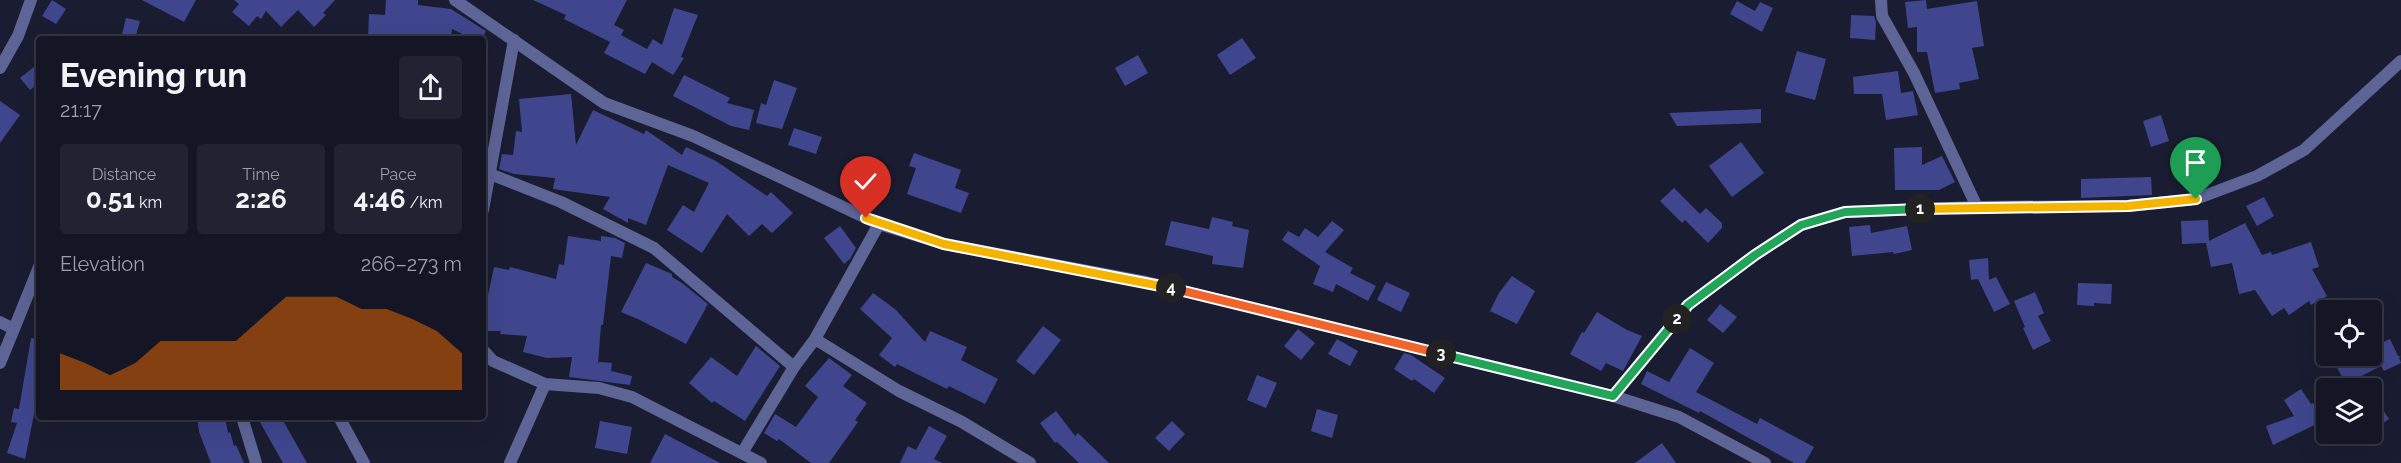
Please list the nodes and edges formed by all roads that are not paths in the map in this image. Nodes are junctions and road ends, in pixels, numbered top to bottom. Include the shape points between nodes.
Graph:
1 (32, 0) edge
2 (456, 0) edge
3 (1881, 0) edge
4 (514, 40) junction
5 (2401, 61) edge
6 (0, 68) edge
7 (490, 174) junction
8 (486, 195) edge
9 (1977, 207) junction
10 (879, 224) junction
11 (36, 274) edge
12 (0, 322) edge
13 (14, 329) junction
14 (815, 339) junction
15 (486, 353) edge
16 (0, 363) edge
17 (794, 367) junction
18 (545, 384) junction
19 (1613, 396) junction
20 (243, 420) edge
21 (341, 420) edge
22 (742, 453) junction
23 (256, 463) edge
24 (364, 463) edge
25 (510, 463) edge
26 (761, 463) edge
27 (1030, 463) edge
28 (1765, 463) edge

1 - 6 street
2 - 4 street
3 - 9 street via 1882,16 1914,73
4 - 7 street
4 - 10 street via 604,103 693,136
5 - 9 street via 2304,150 2257,176 2196,199 2128,206
7 - 8 street
7 - 17 street via 561,202 654,248
9 - 19 street via 1845,212 1801,225 1688,305
10 - 14 street
10 - 19 street via 944,244 1146,282
11 - 13 street
12 - 13 street
13 - 16 street
14 - 17 street
14 - 27 street via 899,391 962,422
15 - 18 street via 493,361
17 - 22 street
18 - 22 street via 599,388 632,397
18 - 25 street
19 - 28 street via 1678,417
20 - 23 street
21 - 24 street
22 - 26 street

